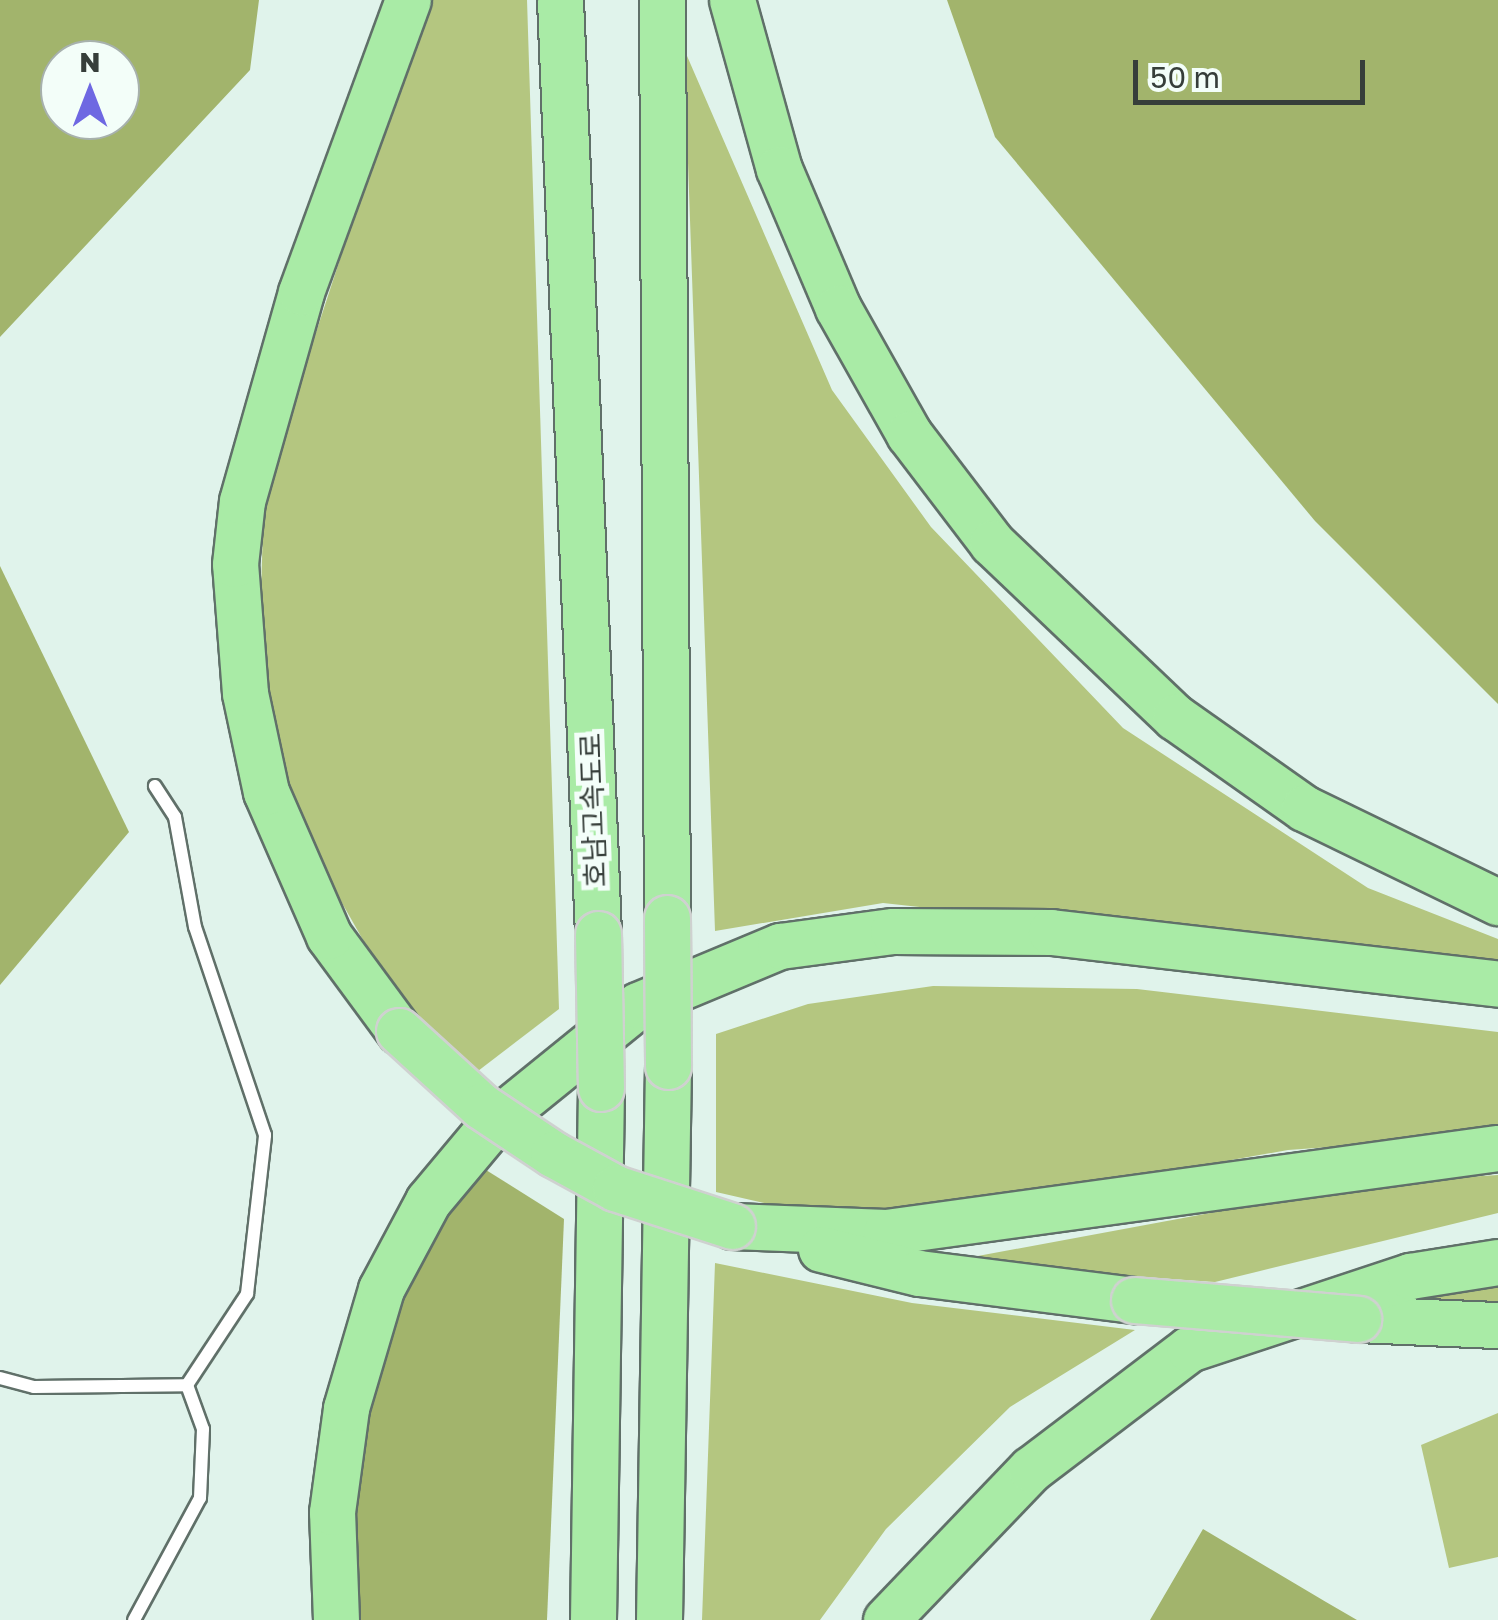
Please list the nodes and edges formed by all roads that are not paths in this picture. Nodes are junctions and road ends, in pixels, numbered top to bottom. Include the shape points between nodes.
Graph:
1 (408, 0) edge
2 (560, 0) edge
3 (662, 0) edge
4 (732, 0) edge
5 (155, 786) dead end
6 (1498, 902) edge
7 (1498, 984) edge
8 (1498, 1148) edge
9 (732, 1226) junction
10 (1498, 1262) edge
11 (1498, 1325) edge
12 (0, 1378) edge
13 (186, 1385) junction
14 (134, 1620) edge
15 (336, 1620) edge
16 (592, 1620) edge
17 (659, 1620) edge
18 (886, 1620) edge

1 - 9 highway, bridge via 301,292 246,486 235,564 243,677 266,792 329,936 399,1031 481,1106 553,1154 616,1188
2 - 16 highway, 호남고속도로, bridge via 602,1088
3 - 17 highway, bridge via 668,1066
4 - 6 highway via 779,169 838,308 908,434 992,543 1174,717 1304,808
5 - 13 lane via 175,817 196,927 265,1135 247,1294
7 - 15 highway via 1051,932 893,930 780,946 638,1005 495,1121 428,1200 381,1289 346,1408 334,1494
8 - 9 highway via 886,1232
9 - 11 highway, bridge via 919,1273 1134,1300
10 - 18 highway via 1410,1276 1188,1349 1031,1468
12 - 13 lane via 34,1387
13 - 14 lane via 203,1429 200,1498

